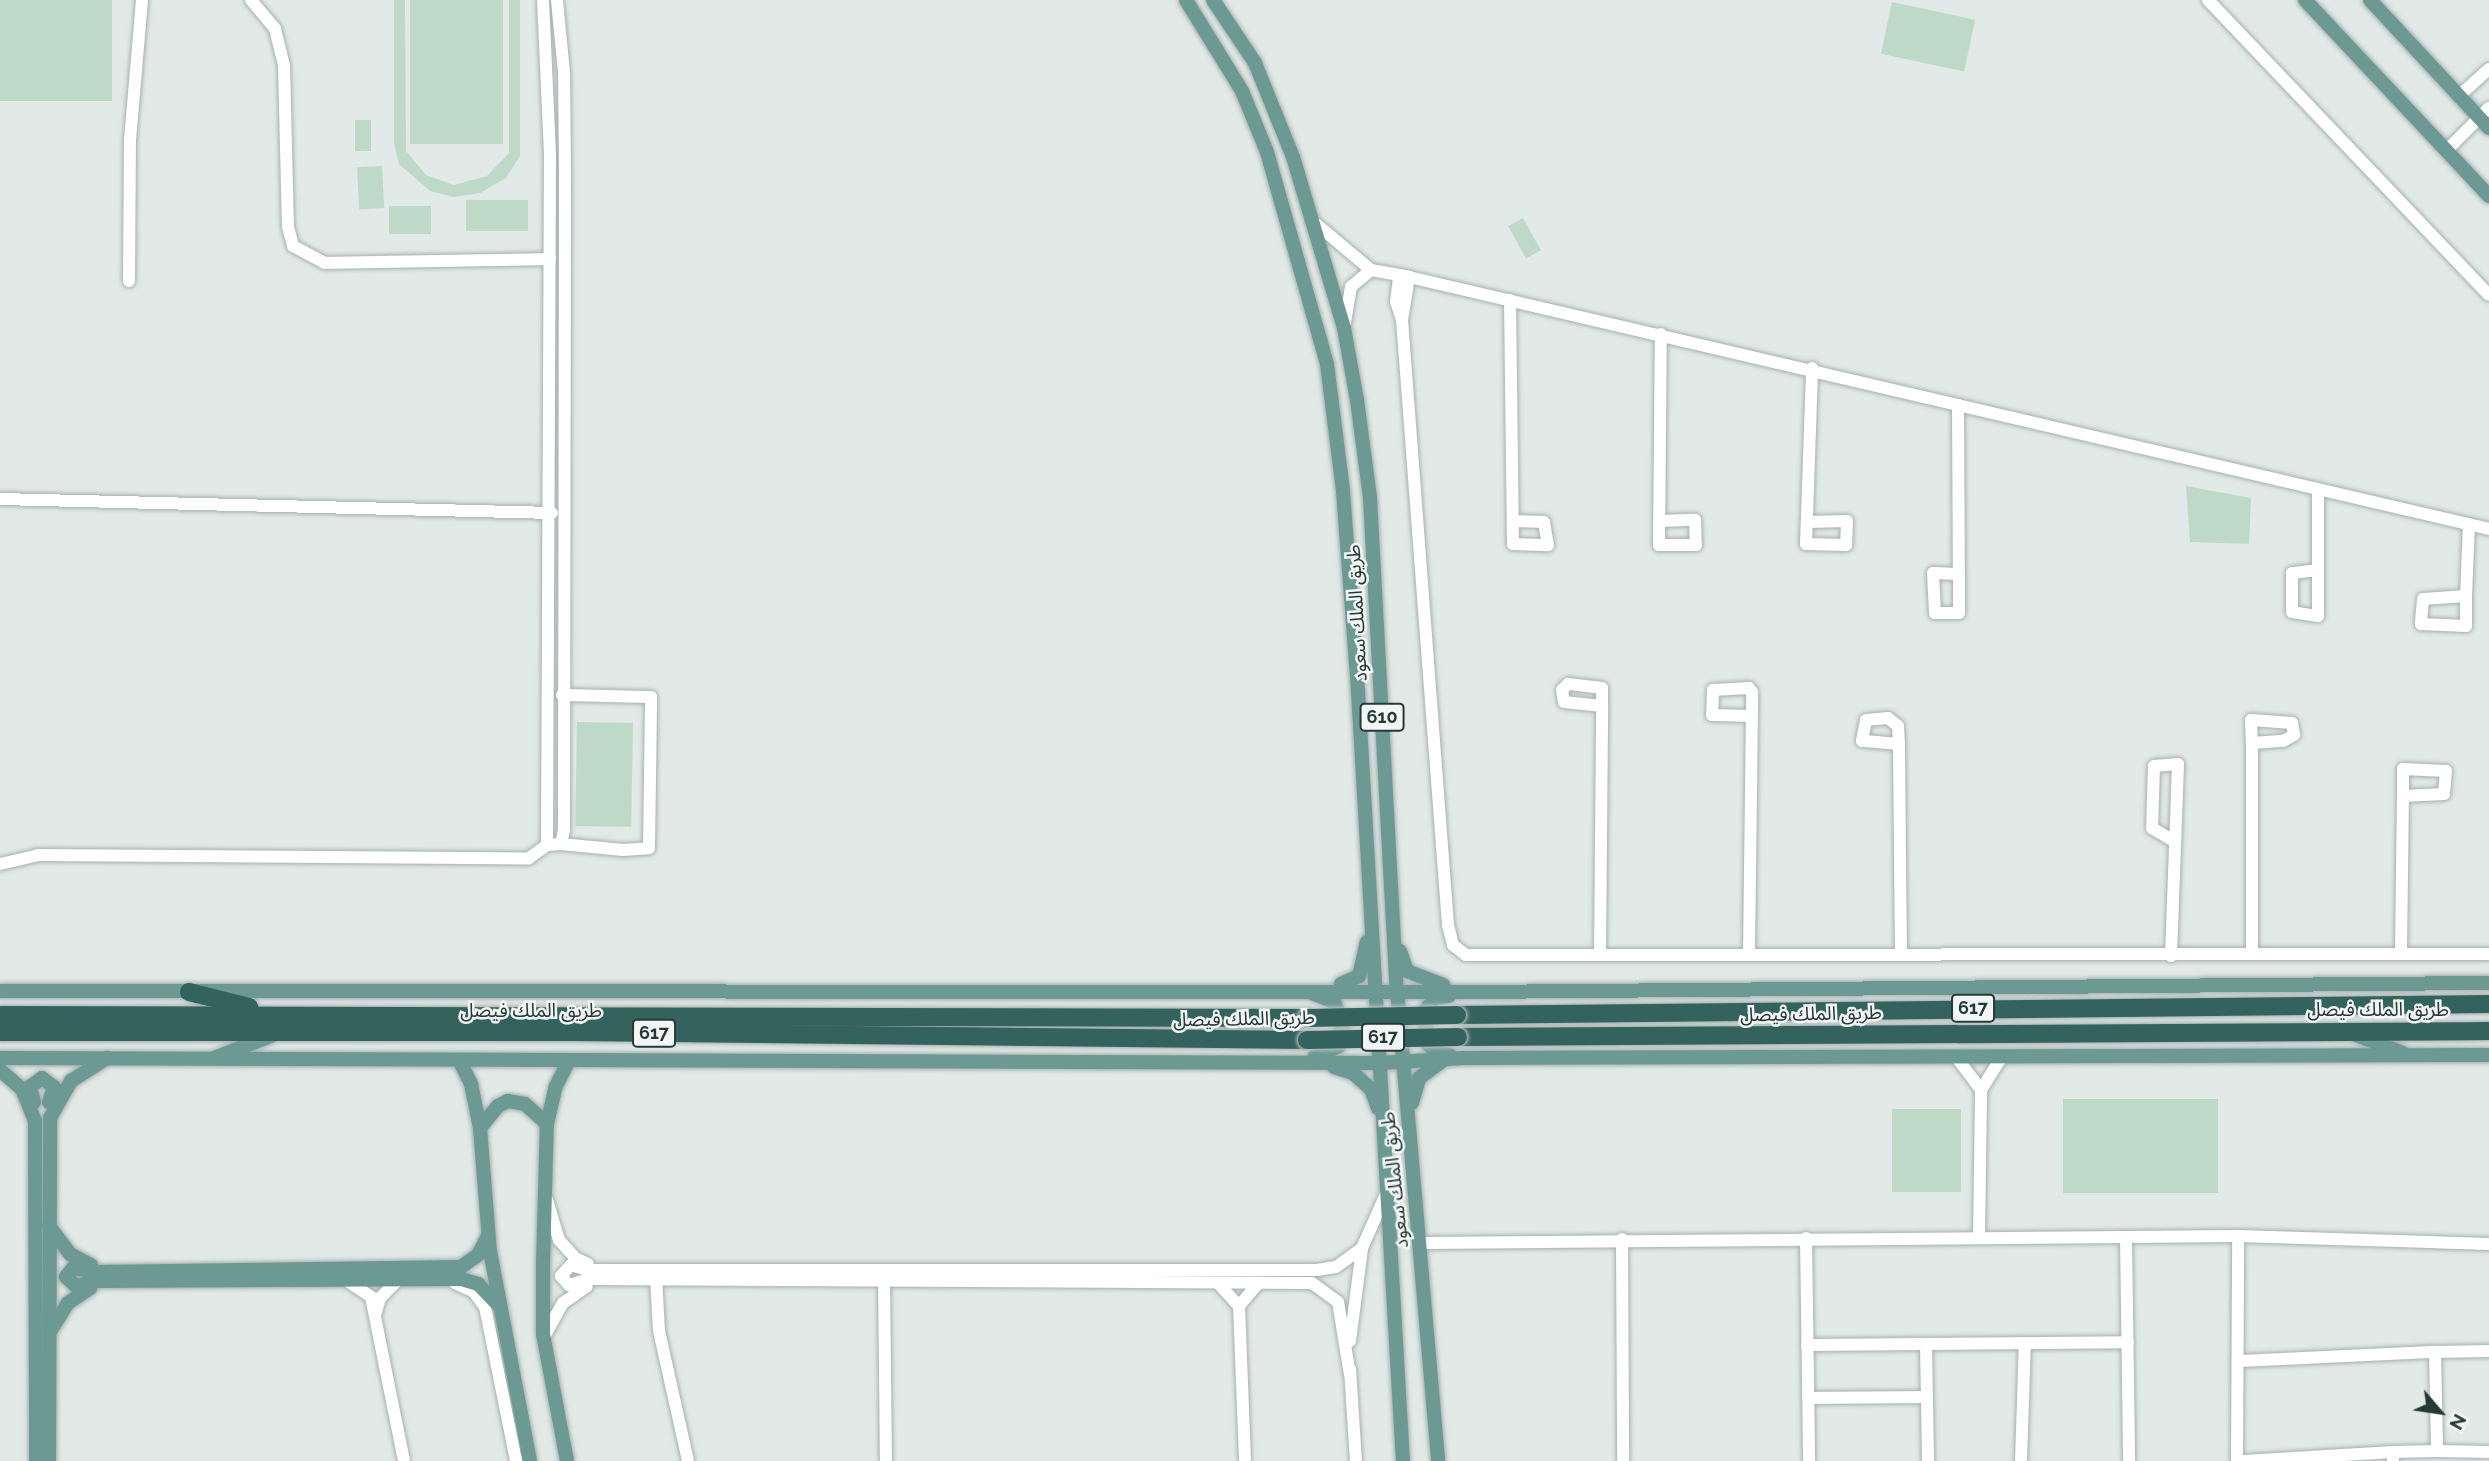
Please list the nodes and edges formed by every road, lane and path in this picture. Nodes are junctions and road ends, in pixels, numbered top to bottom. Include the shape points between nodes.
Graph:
1 (142, 0) edge
2 (251, 0) edge
3 (543, 0) edge
4 (557, 0) edge
5 (1186, 0) edge
6 (1213, 0) edge
7 (2208, 0) edge
8 (2305, 0) edge
9 (2370, 0) edge
10 (2489, 69) edge
11 (2460, 95) junction
12 (2486, 118) edge
13 (2446, 151) junction
14 (2489, 196) edge
15 (1315, 223) junction
16 (550, 259) junction
17 (1371, 270) junction
18 (1404, 276) junction
19 (129, 281) dead end
20 (2489, 295) edge
21 (1510, 300) junction
22 (1344, 328) junction
23 (1661, 334) junction
24 (1812, 368) junction
25 (1958, 405) junction
26 (2318, 491) junction
27 (0, 499) edge
28 (546, 512) junction
29 (563, 514) junction
30 (1513, 521) dead end
31 (1659, 521) dead end
32 (1807, 522) dead end
33 (2469, 524) junction
34 (2489, 529) edge
35 (2318, 570) dead end
36 (1959, 574) dead end
37 (2466, 596) dead end
38 (562, 695) junction
39 (1602, 706) dead end
40 (1752, 716) dead end
41 (2252, 743) dead end
42 (1899, 744) dead end
43 (2403, 796) dead end
44 (2175, 842) junction
45 (561, 844) junction
46 (547, 845) junction
47 (0, 864) edge
48 (1370, 909) junction
49 (1393, 912) junction
50 (1901, 952) junction
51 (1600, 954) junction
52 (1749, 954) junction
53 (2252, 954) junction
54 (2401, 954) junction
55 (2489, 954) edge
56 (2171, 956) junction
57 (2489, 983) edge
58 (2441, 984) junction
59 (1301, 989) junction
60 (1377, 989) junction
61 (2165, 989) junction
62 (1397, 990) junction
63 (0, 991) edge
64 (189, 992) junction
65 (1471, 992) junction
66 (2335, 1004) junction
67 (2379, 1004) junction
68 (2489, 1004) edge
69 (269, 1014) junction
70 (0, 1015) edge
71 (2347, 1031) junction
72 (2489, 1031) edge
73 (0, 1032) edge
74 (282, 1032) junction
75 (2489, 1055) edge
76 (2411, 1056) junction
77 (0, 1058) edge
78 (108, 1058) junction
79 (1464, 1058) junction
80 (1957, 1058) junction
81 (2001, 1058) junction
82 (459, 1060) junction
83 (1298, 1060) junction
84 (1442, 1060) junction
85 (206, 1061) junction
86 (569, 1061) junction
87 (1380, 1063) junction
88 (1403, 1063) junction
89 (0, 1070) edge
90 (1981, 1090) junction
91 (1383, 1120) junction
92 (1408, 1121) junction
93 (547, 1124) junction
94 (480, 1128) junction
95 (42, 1131) junction
96 (545, 1193) junction
97 (1385, 1196) junction
98 (49, 1226) junction
99 (488, 1236) junction
100 (2238, 1236) junction
101 (1805, 1238) junction
102 (1979, 1238) junction
103 (2126, 1238) junction
104 (1622, 1239) junction
105 (1422, 1243) junction
106 (2489, 1244) edge
107 (1362, 1248) junction
108 (600, 1275) junction
109 (656, 1275) junction
110 (884, 1275) junction
111 (116, 1276) junction
112 (349, 1282) junction
113 (396, 1282) junction
114 (448, 1282) junction
115 (1218, 1283) junction
116 (1258, 1283) junction
117 (499, 1306) junction
118 (1239, 1306) junction
119 (376, 1315) junction
120 (49, 1335) junction
121 (544, 1338) junction
122 (2128, 1342) junction
123 (2025, 1343) junction
124 (1926, 1344) junction
125 (1807, 1345) junction
126 (2489, 1351) edge
127 (2435, 1352) junction
128 (2241, 1361) junction
129 (1350, 1375) junction
130 (1399, 1391) junction
131 (1927, 1396) junction
132 (1808, 1398) junction
133 (2437, 1451) junction
134 (2489, 1452) edge
135 (2393, 1456) edge
136 (36, 1461) edge
137 (49, 1461) edge
138 (404, 1461) edge
139 (516, 1461) edge
140 (530, 1461) edge
141 (567, 1461) edge
142 (688, 1461) edge
143 (886, 1461) edge
144 (1245, 1461) edge
145 (1356, 1461) edge
146 (1403, 1461) edge
147 (1412, 1461) edge
148 (1438, 1461) edge
149 (1623, 1461) edge
150 (1809, 1461) edge
151 (1928, 1461) edge
152 (2021, 1461) edge
153 (2129, 1461) edge
154 (2237, 1461) edge
155 (2244, 1461) edge

1 - 19 street via 130,140
2 - 16 street via 275,29 284,65 288,228 293,246 325,263
3 - 16 street
4 - 29 street via 564,72
5 - 48 main road, طريق الملك سعود / 610 via 1242,91 1267,152 1327,364 1343,491
6 - 15 main road, طريق الملك سعود / 610 via 1239,35 1270,95
7 - 20 street
8 - 13 main road
9 - 11 main road
10 - 11 street
11 - 12 main road
12 - 13 street
13 - 14 main road
15 - 17 street
15 - 22 main road, طريق الملك سعود / 610
16 - 28 street
17 - 18 street
17 - 22 street via 1351,286
18 - 21 street
18 - 51 street via 1402,320 1435,769 1453,945 1466,955
21 - 23 street
21 - 30 street
22 - 49 main road, طريق الملك سعود / 610 via 1370,498
23 - 24 street
23 - 31 street
24 - 25 street
24 - 32 street
25 - 26 street
25 - 36 street
26 - 33 street
26 - 35 street
27 - 28 street
28 - 29 street
28 - 46 street
29 - 38 street
33 - 34 street
33 - 37 street
38 - 45 street
38 - 45 street via 651,697 649,848
39 - 51 street
40 - 52 street
41 - 53 street
42 - 50 street
43 - 54 street
44 - 44 street via 2178,764 2154,766 2152,828
44 - 56 street
45 - 46 street
46 - 47 street via 529,858 38,855
48 - 59 main road via 1364,963 1354,982
48 - 60 main road, طريق الملك سعود / 610
49 - 62 main road, طريق الملك سعود / 610
49 - 65 main road via 1407,971 1425,981
50 - 52 street
50 - 56 street
51 - 52 street
53 - 54 street
53 - 56 street
54 - 55 street
57 - 58 main road
58 - 61 main road
58 - 67 main road
59 - 60 main road
59 - 64 main road
59 - 83 main road via 1335,1003 1342,1031 1339,1046 1332,1052
60 - 62 main road
60 - 87 main road, طريق الملك سعود / 610
61 - 65 main road
61 - 66 main road via 2223,990
62 - 65 main road
62 - 88 main road, طريق الملك سعود / 610
63 - 64 main road
64 - 69 highway
65 - 79 main road via 1435,998 1425,1011 1427,1043 1437,1053
66 - 67 highway, طريق الملك فيصل / 617
66 - 69 highway, طريق الملك فيصل / 617, bridge via 1307,1018
67 - 68 highway, طريق الملك فيصل / 617
69 - 70 highway, طريق الملك فيصل / 617
71 - 72 highway, طريق الملك فيصل / 617
71 - 74 highway, طريق الملك فيصل / 617, bridge via 1307,1040
71 - 76 main road
73 - 74 highway, طريق الملك فيصل / 617
74 - 85 main road
75 - 76 main road
76 - 81 main road
77 - 78 main road
78 - 85 main road
78 - 95 main road via 64,1088
79 - 80 main road
79 - 84 main road
80 - 81 main road
80 - 90 street
81 - 90 street
82 - 85 main road
82 - 86 main road
82 - 94 main road via 471,1084
83 - 86 main road
83 - 87 main road
83 - 91 main road via 1353,1073 1371,1089
84 - 88 main road
84 - 92 main road via 1419,1078
86 - 93 main road via 555,1088
87 - 88 main road
87 - 91 main road, طريق الملك سعود / 610
88 - 92 main road, طريق الملك سعود / 610
89 - 95 main road via 22,1089
90 - 102 street
91 - 97 main road, طريق الملك سعود / 610
92 - 105 main road, طريق الملك سعود / 610
93 - 94 main road via 525,1104 508,1101
93 - 96 main road
94 - 99 main road
95 - 98 main road
95 - 136 main road
96 - 108 street via 559,1240
96 - 121 main road
97 - 107 street
97 - 130 main road, طريق الملك سعود / 610
98 - 111 main road via 78,1260
98 - 120 main road
99 - 111 main road via 470,1262 448,1269
99 - 117 main road
100 - 103 street
100 - 106 street
100 - 128 street
101 - 102 street
101 - 104 street
101 - 125 street
102 - 103 street
103 - 122 street
104 - 105 street
104 - 149 street
105 - 148 main road, طريق الملك سعود / 610
107 - 110 street via 1336,1267 1317,1270
107 - 129 street
108 - 109 street
108 - 121 street via 563,1303
109 - 110 street
109 - 142 street via 659,1331
110 - 115 street
110 - 143 street
111 - 112 main road
111 - 120 main road via 76,1295
112 - 113 main road
112 - 119 street via 371,1297
113 - 114 main road
113 - 119 street via 380,1298
114 - 117 main road via 471,1280
114 - 139 street via 465,1286 485,1307
115 - 116 street
115 - 118 street
116 - 118 street
116 - 129 street via 1312,1283 1333,1296 1342,1317
117 - 140 main road
118 - 144 street
119 - 138 street
120 - 137 main road
121 - 141 main road
122 - 123 street
122 - 153 street
123 - 124 street
123 - 152 street
124 - 125 street
124 - 131 street
125 - 132 street
126 - 127 street
127 - 128 street
127 - 133 street
128 - 154 street
129 - 145 street
130 - 146 main road, طريق الملك سعود / 610
130 - 147 main road
131 - 132 street
131 - 151 street
132 - 150 street
133 - 134 street
133 - 135 street
135 - 155 street

